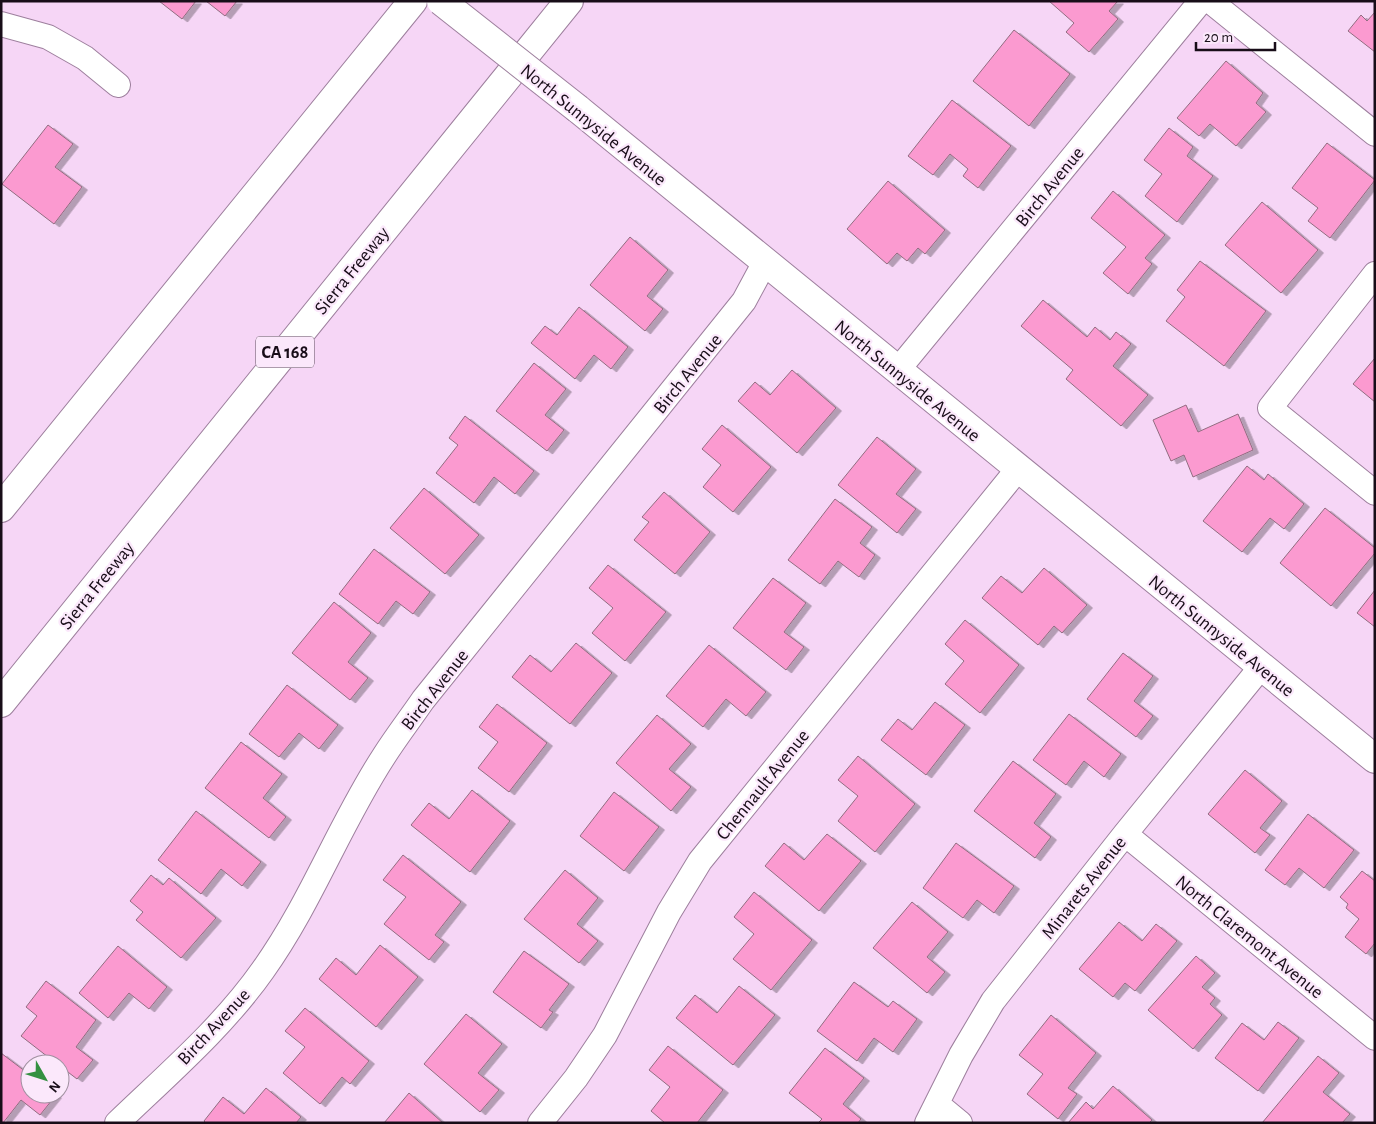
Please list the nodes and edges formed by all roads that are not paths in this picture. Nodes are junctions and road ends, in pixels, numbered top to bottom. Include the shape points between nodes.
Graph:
1 (413, 1) edge
2 (441, 1) edge
3 (569, 1) edge
4 (1201, 1) edge
5 (1210, 1) edge
6 (1, 24) edge
7 (118, 85) dead end
8 (1375, 134) edge
9 (765, 262) junction
10 (1375, 274) edge
11 (897, 371) junction
12 (1018, 469) junction
13 (1375, 493) edge
14 (1, 508) edge
15 (53, 639) junction
16 (1262, 667) junction
17 (1, 703) edge
18 (1, 713) edge
19 (1375, 759) edge
20 (1125, 834) junction
21 (1375, 1038) edge
22 (932, 1114) edge
23 (117, 1123) edge
24 (540, 1123) edge
25 (960, 1123) edge

1 - 14 main road
2 - 9 main road, North Sunnyside Avenue, bridge
3 - 15 main road, Sierra Freeway / CA 168
4 - 11 street, Birch Avenue
5 - 8 street
6 - 7 street via 48,37 85,58
9 - 11 main road, North Sunnyside Avenue
9 - 23 street, Birch Avenue via 744,301 400,732 291,927 263,970 233,1009 193,1051
10 - 13 street via 1270,408
11 - 12 main road, North Sunnyside Avenue
12 - 16 main road, North Sunnyside Avenue
12 - 24 street, Chennault Avenue via 700,860 605,1035
15 - 17 main road, Sierra Freeway / CA 168
15 - 18 main road
16 - 19 main road, North Sunnyside Avenue
16 - 20 street, Minarets Avenue
20 - 21 street, North Claremont Avenue
20 - 22 street, Minarets Avenue via 993,1001 961,1055
22 - 25 street

